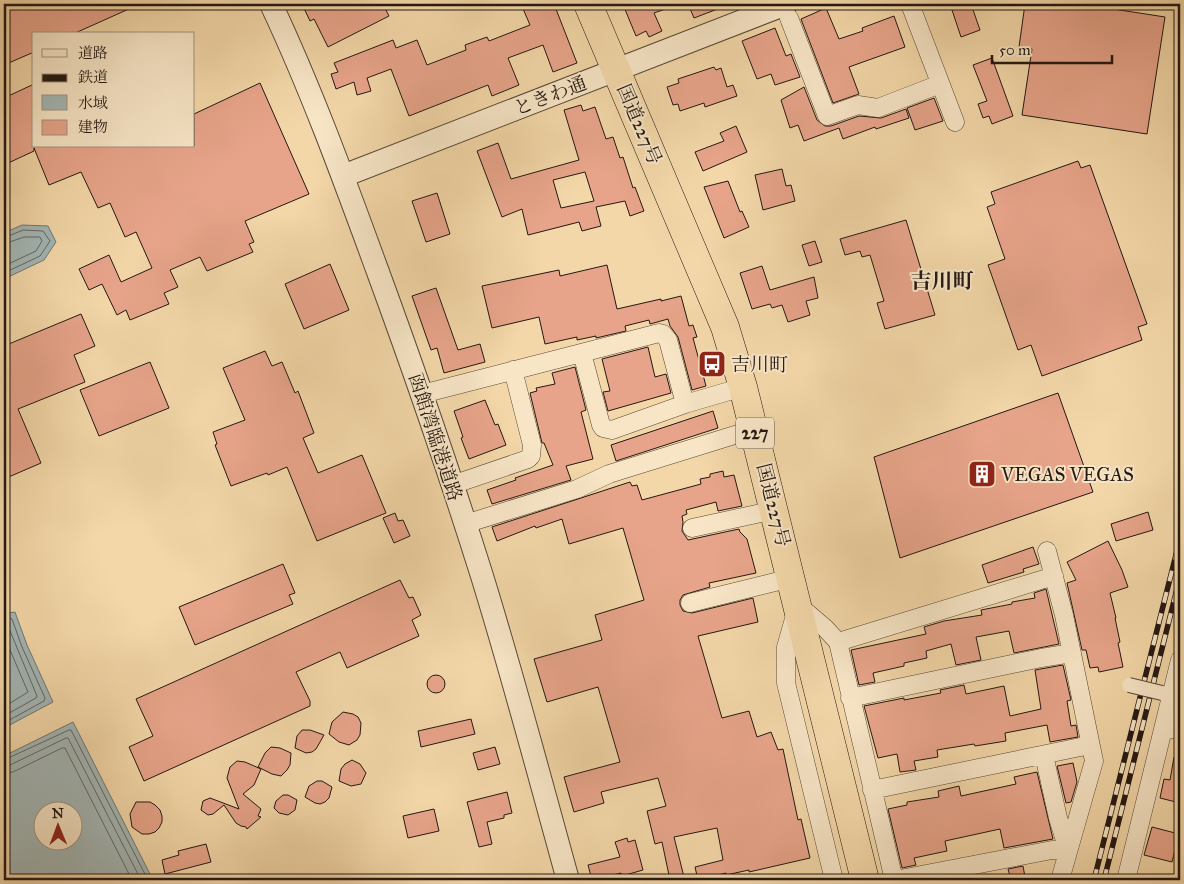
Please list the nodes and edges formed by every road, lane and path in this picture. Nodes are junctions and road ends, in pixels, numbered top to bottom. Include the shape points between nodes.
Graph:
1 (271, 4) edge
2 (588, 4) edge
3 (910, 4) edge
4 (788, 11) edge
5 (616, 69) junction
6 (940, 84) junction
7 (955, 122) dead end
8 (342, 176) junction
9 (582, 353) junction
10 (513, 370) junction
11 (744, 387) junction
12 (422, 394) junction
13 (685, 404) junction
14 (754, 429) junction
15 (452, 485) junction
16 (775, 510) junction
17 (465, 524) junction
18 (692, 528) dead end
19 (1047, 551) dead end
20 (1054, 576) junction
21 (791, 578) junction
22 (690, 602) dead end
23 (798, 605) junction
24 (838, 642) junction
25 (1072, 653) junction
26 (1180, 660) edge
27 (1128, 685) dead end
28 (1162, 693) dead end
29 (850, 698) junction
30 (1180, 728) edge
31 (1163, 731) junction
32 (1090, 745) junction
33 (1044, 754) junction
34 (872, 790) junction
35 (1068, 850) junction
36 (568, 880) edge
37 (834, 880) edge
38 (865, 880) edge
39 (894, 880) edge
40 (1060, 880) edge
41 (1126, 880) edge

1 - 8 street, 函館湾臨港道路 via 298,61
2 - 5 highway, 国道227号 / 227
3 - 6 street
4 - 5 street, ときわ通
4 - 6 street via 827,116 858,105 878,108
5 - 8 street, ときわ通
5 - 11 highway, 国道227号 / 227 via 725,327
6 - 7 street
8 - 12 street, 函館湾臨港道路
9 - 10 street
9 - 13 street via 663,334 668,340
9 - 13 street via 603,428 612,430
10 - 12 street
10 - 15 street via 532,445 531,456 528,460
11 - 13 street
11 - 14 highway, 国道227号 / 227
12 - 15 street, 函館湾臨港道路
14 - 16 highway, 国道227号 / 227
14 - 17 street via 609,474 576,489
15 - 17 street, 函館湾臨港道路
16 - 18 street
16 - 21 highway, 国道227号 / 227
17 - 36 street, 函館湾臨港道路 via 527,729
19 - 20 street
20 - 24 street
20 - 25 street
21 - 22 street
21 - 23 highway, 国道227号 / 227
23 - 24 street
23 - 37 street via 786,647 786,683
23 - 38 highway, 国道227号 / 227
24 - 29 street
25 - 29 street
25 - 32 street
26 - 31 street
27 - 28 street, bridge
29 - 34 street
30 - 31 street
31 - 41 street
32 - 33 street
32 - 35 street via 1094,761
33 - 34 street
33 - 35 street
34 - 39 street
35 - 39 street via 1052,850
35 - 40 street

